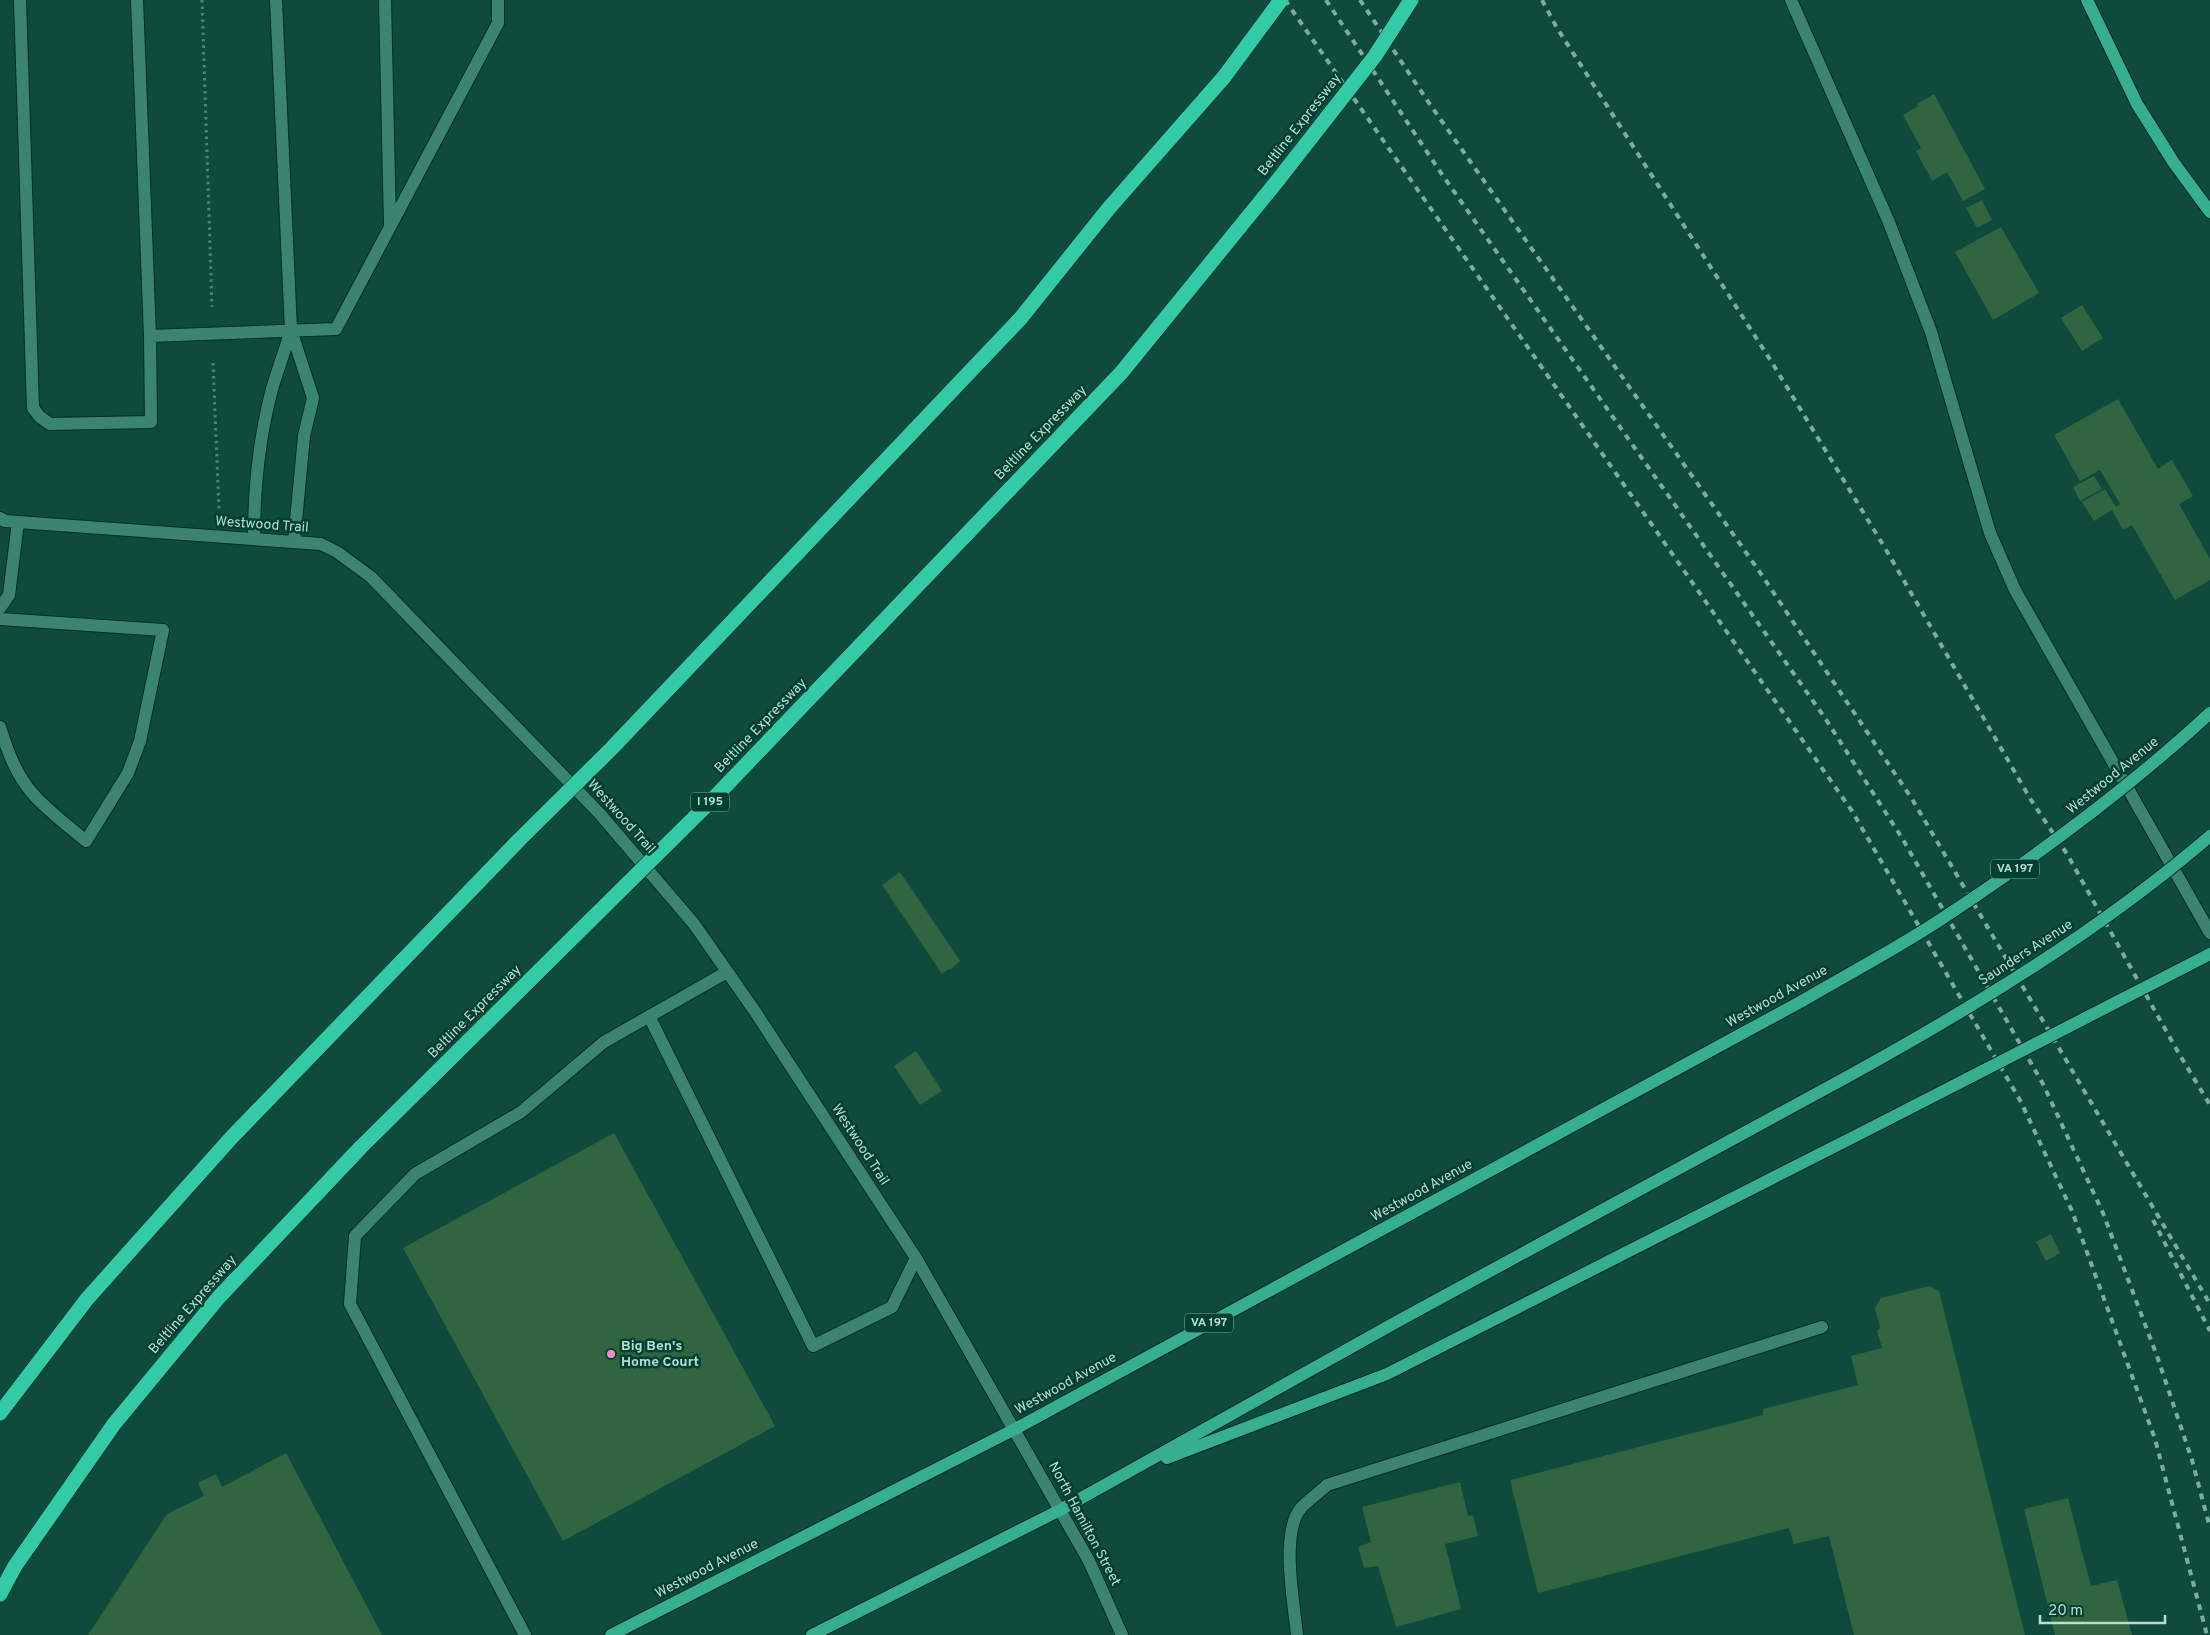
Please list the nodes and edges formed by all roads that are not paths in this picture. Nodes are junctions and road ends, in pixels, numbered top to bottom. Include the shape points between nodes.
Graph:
1 (20, 0) edge
2 (137, 0) edge
3 (276, 0) edge
4 (385, 0) edge
5 (498, 0) edge
6 (1281, 0) edge
7 (1411, 0) edge
8 (1792, 0) edge
9 (2087, 0) edge
10 (2210, 212) edge
11 (390, 226) junction
12 (291, 330) junction
13 (150, 336) junction
14 (0, 518) edge
15 (18, 522) junction
16 (254, 539) junction
17 (294, 542) junction
18 (0, 608) edge
19 (0, 619) edge
20 (2210, 713) edge
21 (0, 727) edge
22 (2210, 836) edge
23 (2210, 933) edge
24 (2210, 954) edge
25 (727, 972) junction
26 (649, 1016) junction
27 (916, 1258) junction
28 (1822, 1327) dead end
29 (0, 1413) edge
30 (1015, 1429) junction
31 (1127, 1473) junction
32 (1060, 1510) junction
33 (0, 1594) edge
34 (525, 1635) edge
35 (611, 1635) edge
36 (812, 1635) edge
37 (1122, 1635) edge
38 (1297, 1635) edge

1 - 13 street via 33,408 50,424 151,422
2 - 13 street
3 - 12 street
4 - 11 street
5 - 11 street via 498,23
6 - 29 highway, bridge via 1224,77 1109,208 1020,319 612,749 513,846 231,1138 87,1299
7 - 33 highway, Beltline Expressway / I 195, bridge via 1375,56 1121,373 713,799 361,1147 219,1297 114,1424 15,1566
8 - 23 street via 1888,220 1932,332 1990,533 2015,590
9 - 10 main road via 2137,104
11 - 12 street via 336,329
12 - 13 street
12 - 16 street via 272,390 265,427 254,499
12 - 17 street via 313,398 304,436
14 - 15 street, Westwood Trail
15 - 16 street, Westwood Trail
15 - 18 street via 9,595
16 - 17 street, Westwood Trail
17 - 25 street, Westwood Trail via 321,544 371,577 600,814 694,924
19 - 21 street via 163,630 140,741 128,773 86,841 33,794 20,776
20 - 30 main road, Westwood Avenue / VA 197, bridge via 2129,784 2064,835 1948,915 1802,1001
22 - 31 main road, Saunders Avenue, bridge via 2072,942 1940,1026 1408,1315
24 - 31 main road, bridge via 1388,1374
25 - 26 street
25 - 27 street, Westwood Trail
26 - 27 street via 813,1346 892,1307
26 - 34 street via 604,1042 521,1112 415,1174 355,1236 350,1304
27 - 30 street, Westwood Trail
28 - 38 street via 1327,1485 1300,1509 1289,1541
30 - 32 street, North Hamilton Street
30 - 35 main road, Westwood Avenue / VA 197
31 - 32 main road
32 - 36 main road
32 - 37 street, North Hamilton Street via 1089,1562

